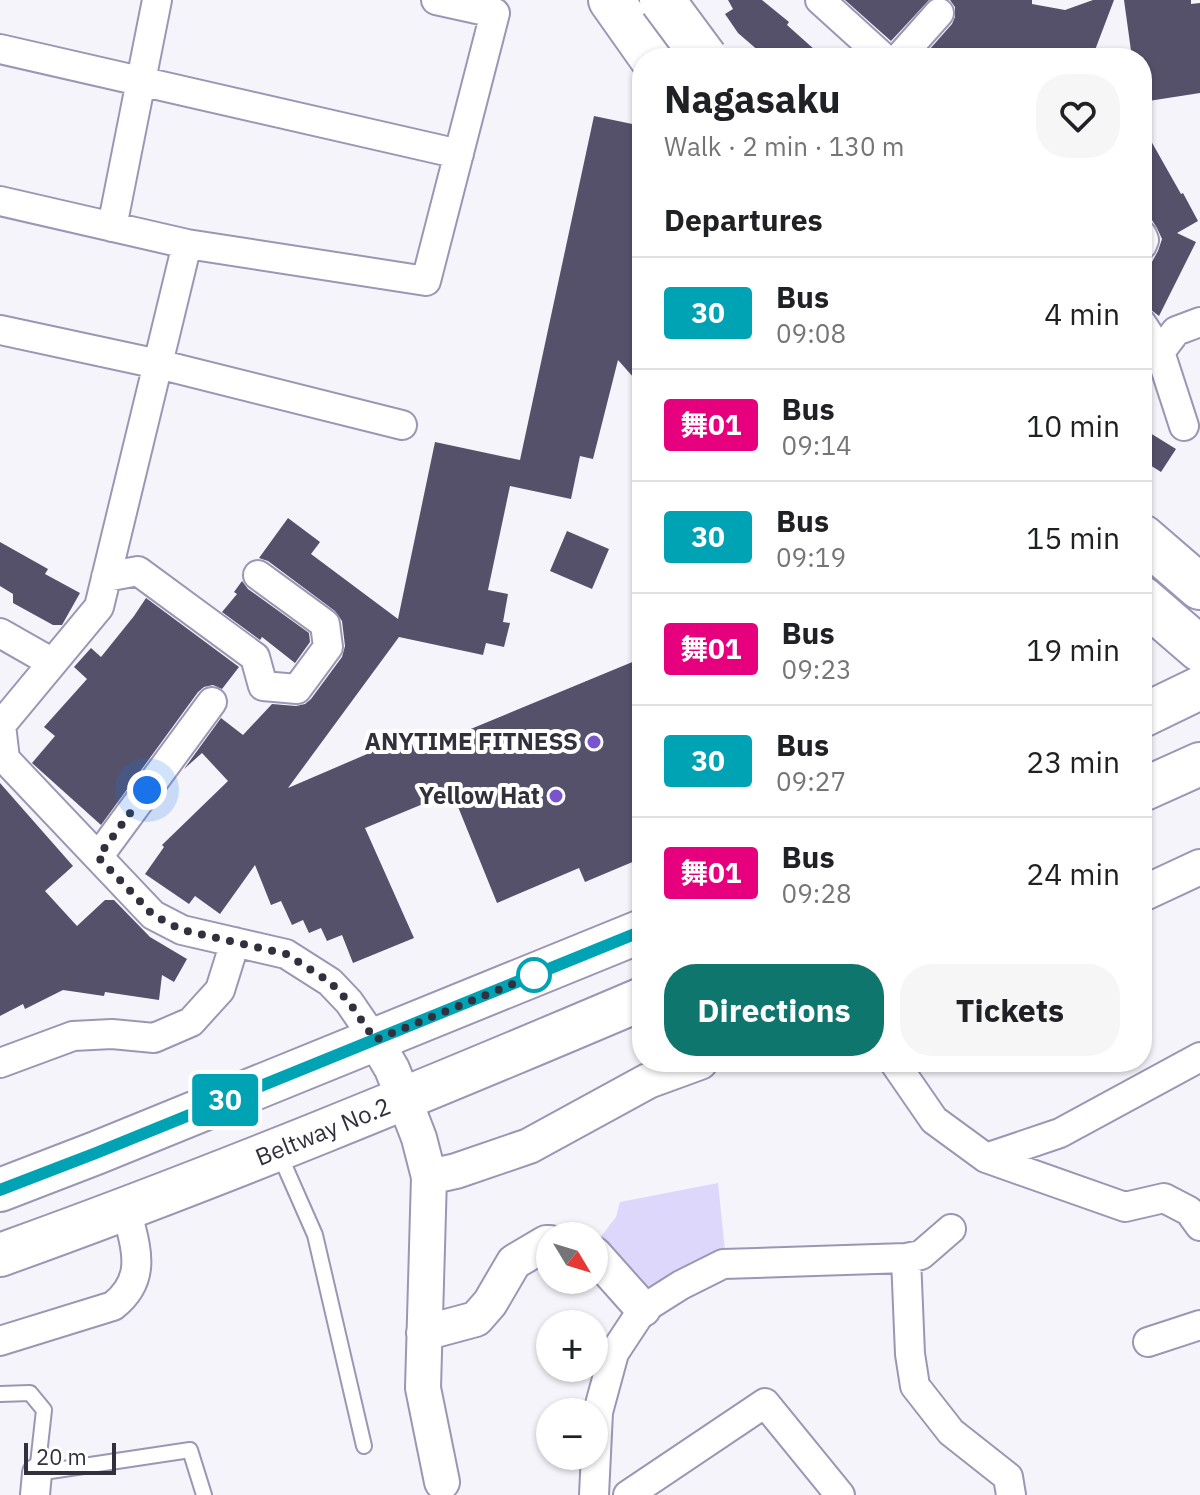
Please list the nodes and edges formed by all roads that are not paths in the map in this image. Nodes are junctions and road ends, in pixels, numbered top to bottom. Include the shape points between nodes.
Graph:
1 (157, 0) edge
2 (436, 0) edge
3 (611, 0) edge
4 (662, 0) edge
5 (820, 0) edge
6 (939, 13) dead end
7 (645, 48) edge
8 (698, 48) edge
9 (873, 48) edge
10 (908, 48) edge
11 (0, 49) edge
12 (141, 81) junction
13 (459, 154) junction
14 (0, 201) edge
15 (112, 227) junction
16 (187, 244) junction
17 (1200, 322) edge
18 (0, 330) edge
19 (1152, 340) edge
20 (1160, 352) junction
21 (158, 364) junction
22 (402, 425) dead end
23 (1184, 426) dead end
24 (1152, 546) edge
25 (258, 575) dead end
26 (106, 577) junction
27 (1200, 587) edge
28 (1152, 608) edge
29 (0, 633) edge
30 (1200, 649) edge
31 (51, 662) junction
32 (1200, 688) edge
33 (212, 702) dead end
34 (1152, 711) edge
35 (1200, 764) edge
36 (1152, 786) edge
37 (98, 857) junction
38 (1200, 867) edge
39 (1152, 889) edge
40 (632, 935) edge
41 (235, 942) junction
42 (632, 1003) edge
43 (375, 1040) junction
44 (1200, 1057) edge
45 (0, 1063) edge
46 (673, 1072) edge
47 (901, 1072) edge
48 (404, 1099) junction
49 (278, 1150) junction
50 (986, 1158) junction
51 (429, 1177) junction
52 (0, 1190) edge
53 (126, 1208) junction
54 (1200, 1226) edge
55 (951, 1229) dead end
56 (536, 1249) edge
57 (0, 1255) edge
58 (906, 1258) junction
59 (608, 1270) edge
60 (643, 1309) junction
61 (1200, 1325) edge
62 (424, 1333) junction
63 (0, 1341) edge
64 (1148, 1342) dead end
65 (0, 1394) edge
66 (364, 1446) dead end
67 (36, 1484) edge
68 (439, 1491) edge
69 (204, 1495) edge
70 (594, 1495) edge
71 (628, 1495) edge
72 (840, 1495) edge
73 (1011, 1495) edge

1 - 12 street
2 - 13 street via 495,13
3 - 7 highway
4 - 8 highway, bridge
5 - 9 street
6 - 10 street
11 - 12 street
12 - 13 street
12 - 15 street
13 - 16 street via 426,281
14 - 15 street
15 - 16 street
16 - 21 street
17 - 20 street via 1176,331
18 - 21 street
19 - 20 street
20 - 23 street
21 - 22 street
21 - 26 street
24 - 27 highway
25 - 26 street via 325,624 328,647 297,689 263,686 255,657 138,571
26 - 31 street via 99,607
28 - 30 highway
29 - 31 street
31 - 37 street via 1,725 5,759
32 - 34 main road
33 - 37 street
35 - 36 main road
37 - 41 street via 153,915 182,930
38 - 39 street
40 - 43 main road
41 - 43 street via 286,954 330,982
41 - 45 street via 220,990 191,1022 154,1038 73,1036
42 - 48 main road, Beltway No.2
43 - 48 street
43 - 52 main road
44 - 50 street via 1060,1133
46 - 51 street via 529,1146
47 - 50 street via 934,1120
48 - 49 main road, Beltway No.2
48 - 51 street
49 - 53 main road, Beltway No.2
49 - 66 lane via 315,1235
50 - 54 street via 1125,1207 1164,1198 1189,1211
51 - 62 street
53 - 57 main road, Beltway No.2
53 - 63 street via 137,1268 126,1296 113,1306
55 - 58 street via 921,1255
56 - 62 street via 514,1262 476,1319
58 - 60 street via 723,1264
58 - 73 street via 915,1386 951,1432 1008,1477
59 - 60 street
60 - 70 street via 614,1353 598,1412
61 - 64 street
62 - 68 street via 423,1388
65 - 67 lane via 30,1393 44,1410
67 - 69 lane via 190,1450
71 - 72 street via 765,1403

